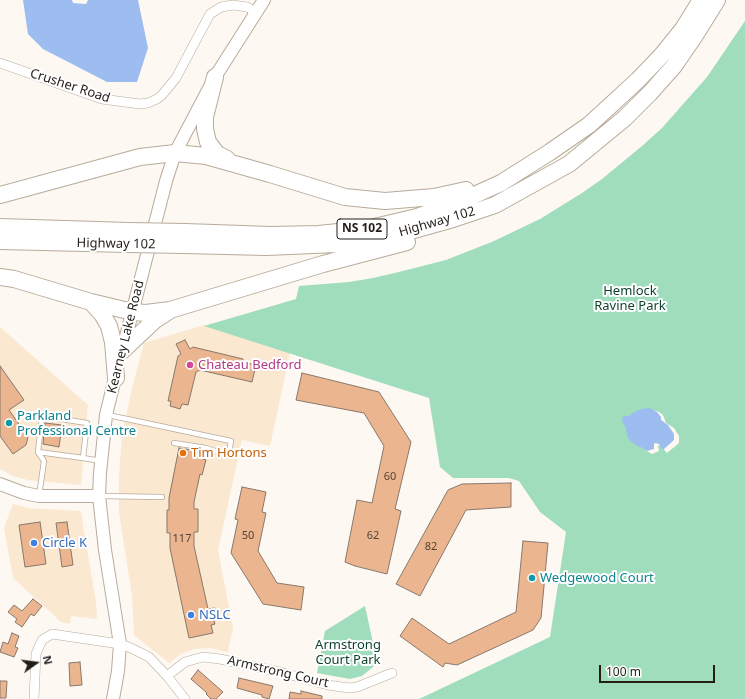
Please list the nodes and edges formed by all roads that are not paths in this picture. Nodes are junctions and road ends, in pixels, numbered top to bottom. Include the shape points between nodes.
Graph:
1 (264, 0) edge
2 (702, 0) edge
3 (717, 0) edge
4 (257, 13) junction
5 (0, 63) edge
6 (215, 77) junction
7 (175, 153) junction
8 (238, 165) junction
9 (527, 166) junction
10 (0, 195) edge
11 (495, 205) junction
12 (0, 227) edge
13 (128, 238) junction
14 (184, 239) junction
15 (0, 241) edge
16 (0, 277) edge
17 (91, 302) junction
18 (170, 310) junction
19 (133, 312) junction
20 (122, 351) junction
21 (116, 378) junction
22 (106, 415) junction
23 (174, 443) dead end
24 (38, 452) junction
25 (84, 458) junction
26 (101, 460) junction
27 (0, 484) edge
28 (39, 496) junction
29 (99, 496) junction
30 (162, 497) dead end
31 (120, 644) junction
32 (392, 673) dead end
33 (167, 676) junction
34 (34, 699) edge
35 (113, 699) edge
36 (185, 699) edge

1 - 4 main road, Kearney Lake Road
2 - 9 highway, Highway 102 / NS 102 via 683,29 638,80 589,124
3 - 11 highway, Highway 102 / NS 102 via 674,66 625,118 569,164
4 - 5 street, Crusher Road via 247,7 233,4 221,7 210,14 176,78 162,95 148,103 102,99
4 - 6 main road, Kearney Lake Road
6 - 7 main road, Kearney Lake Road
6 - 8 highway via 205,117 208,142 217,154
7 - 8 highway via 206,156
7 - 10 highway via 140,157
7 - 19 main road, Kearney Lake Road
8 - 9 highway via 345,197 385,201 434,198 462,192
9 - 14 highway, Highway 102 / NS 102 via 501,183 460,202 417,217 366,229 319,234
11 - 14 highway, Highway 102 / NS 102 via 403,233 337,244 266,247
11 - 18 highway via 460,223 425,236
12 - 13 highway, Highway 102 / NS 102
13 - 14 highway, Highway 102 / NS 102, bridge
13 - 15 highway, Highway 102 / NS 102
16 - 17 highway
17 - 19 highway
17 - 21 highway via 109,326
18 - 19 highway
18 - 20 highway via 155,320
19 - 20 main road, Kearney Lake Road
20 - 21 main road, Kearney Lake Road
21 - 22 main road, Kearney Lake Road
22 - 23 lane via 231,441 228,453 224,454
22 - 26 main road, Kearney Lake Road
24 - 25 lane
24 - 25 lane via 42,416 87,423
24 - 28 lane via 44,461
25 - 26 lane
26 - 29 main road, Kearney Lake Road
27 - 28 main road
28 - 29 main road
29 - 30 lane
29 - 31 main road, Kearney Lake Road
31 - 33 street via 149,657
31 - 34 street via 52,634 42,640 36,654
31 - 35 main road, Kearney Lake Road
32 - 33 street, Armstrong Court via 349,688 203,657 185,662
33 - 36 street

